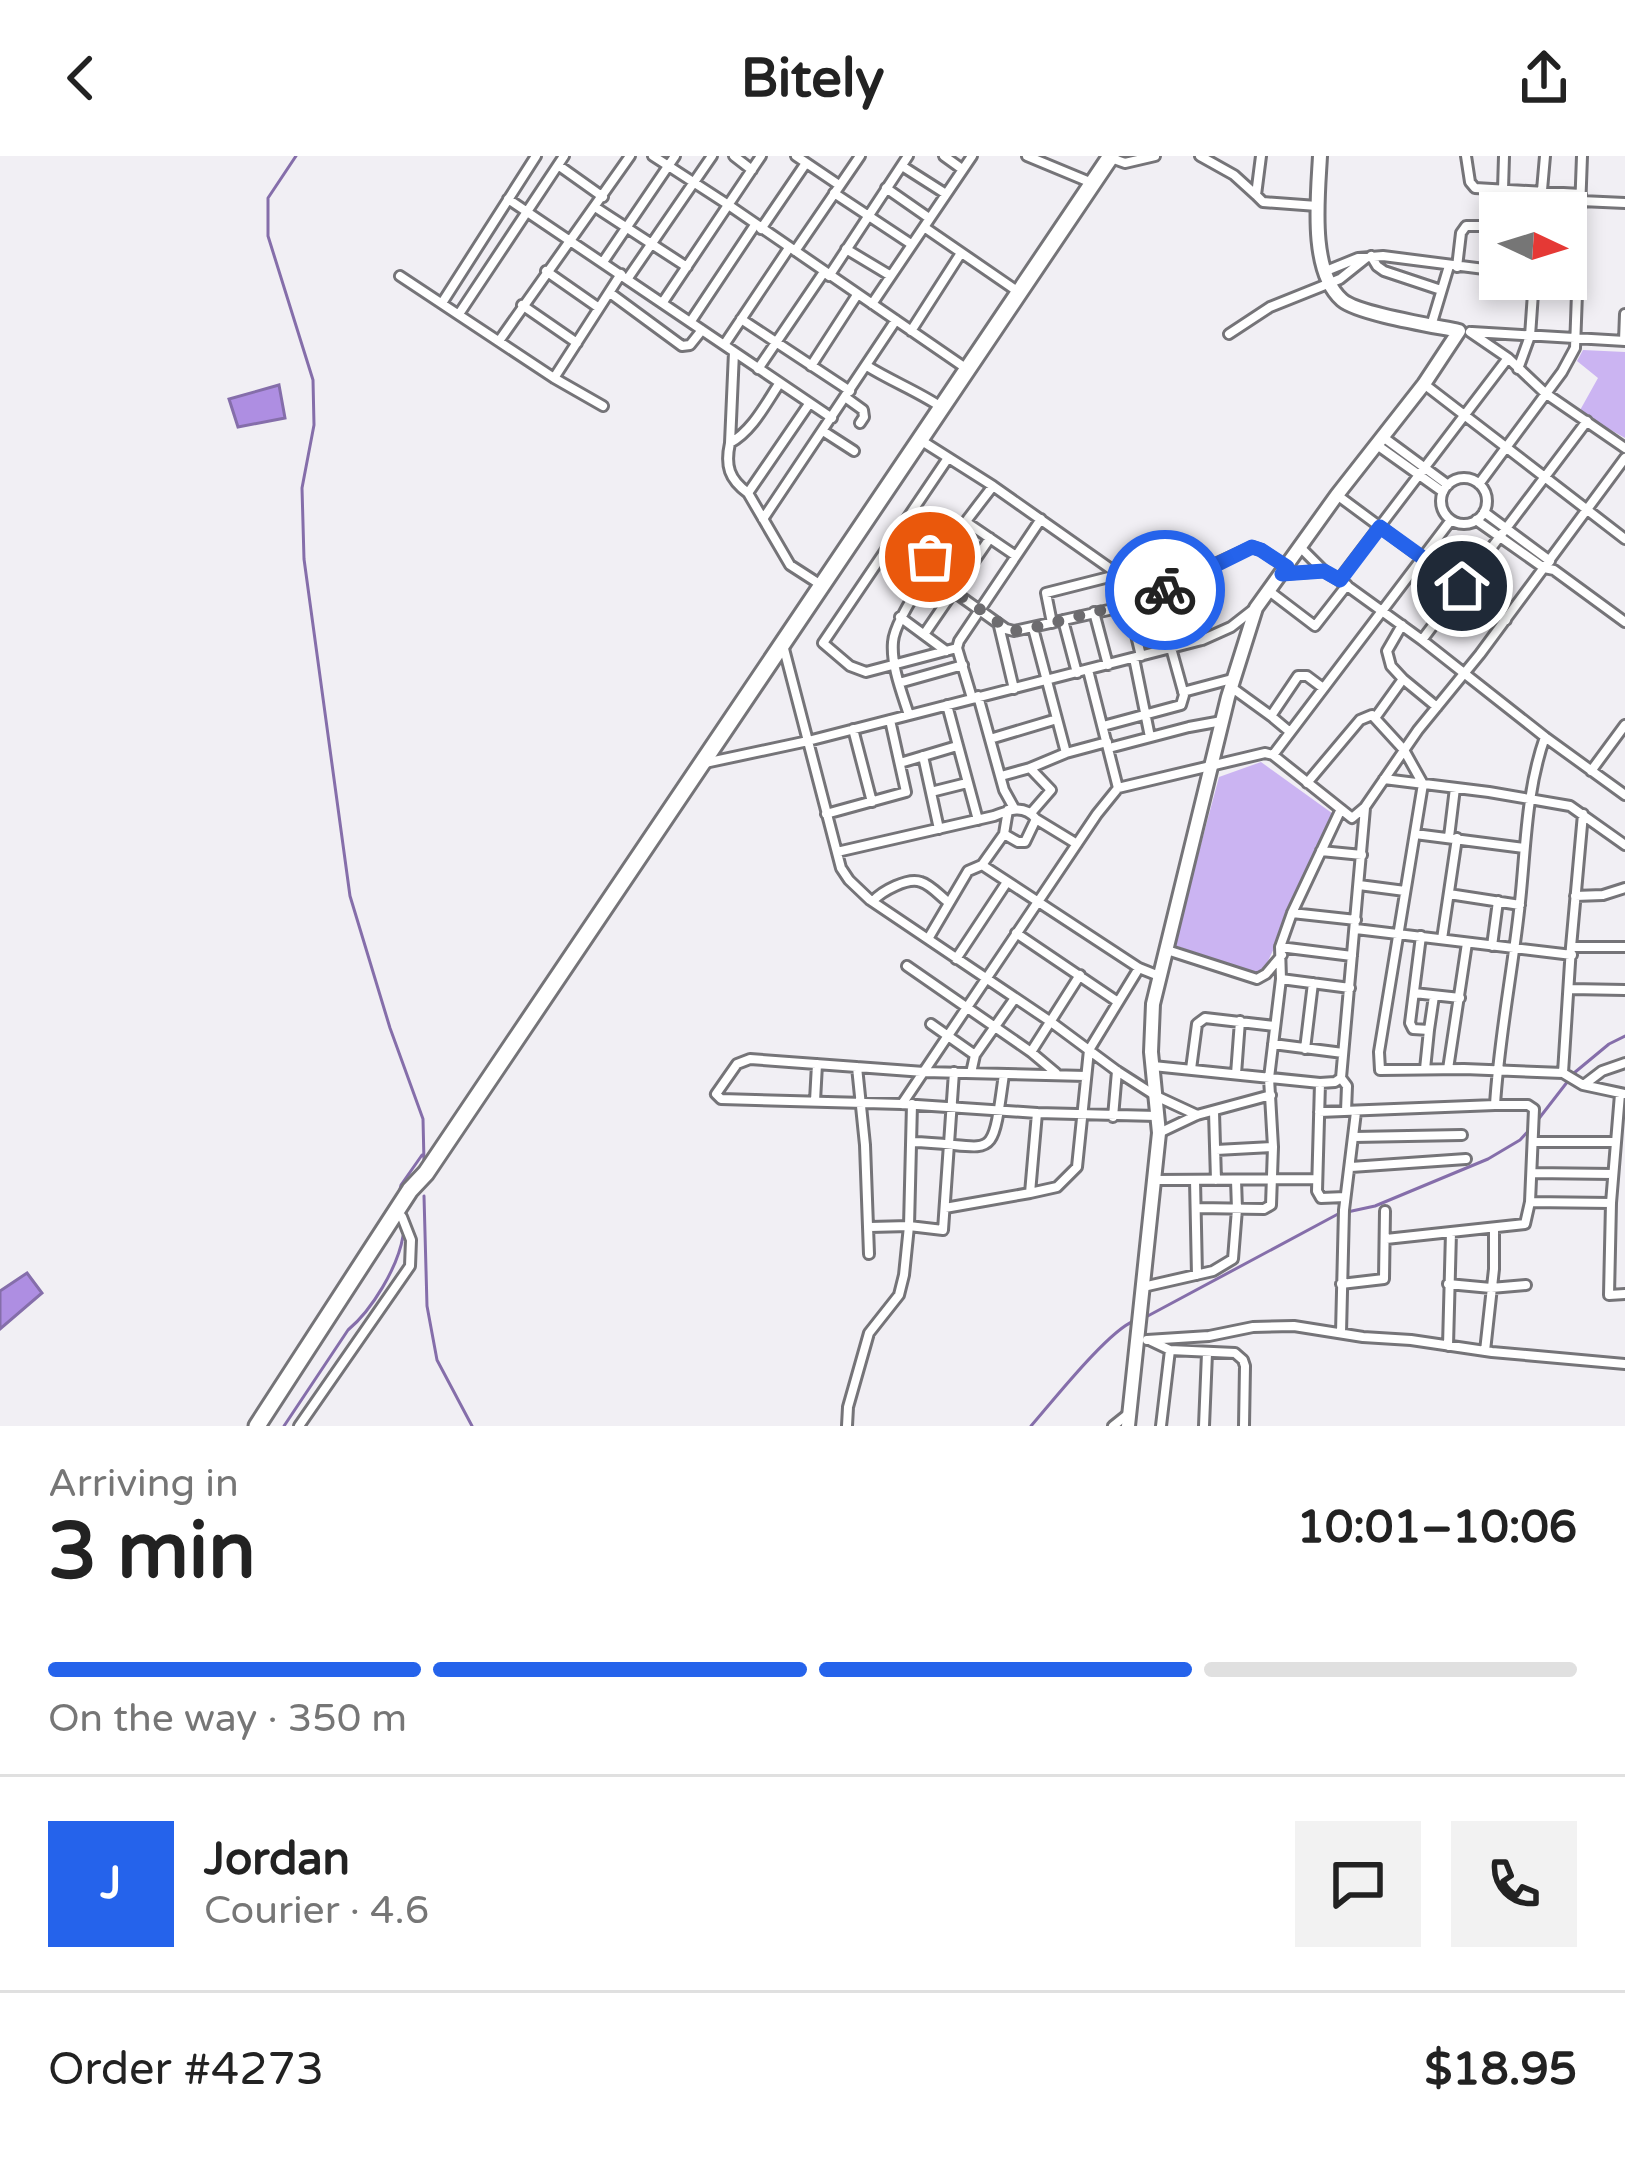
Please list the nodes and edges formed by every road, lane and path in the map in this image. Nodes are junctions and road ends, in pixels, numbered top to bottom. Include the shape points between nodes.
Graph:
1 (536, 156) edge
2 (630, 156) edge
3 (653, 156) edge
4 (675, 156) edge
5 (712, 156) edge
6 (734, 156) edge
7 (761, 156) edge
8 (796, 156) edge
9 (860, 156) edge
10 (908, 156) edge
11 (944, 156) edge
12 (972, 156) edge
13 (1027, 156) edge
14 (1155, 156) edge
15 (1200, 156) edge
16 (1262, 156) edge
17 (1320, 156) edge
18 (1466, 156) edge
19 (1504, 156) edge
20 (1545, 156) edge
21 (1582, 156) edge
22 (1110, 157) edge
23 (561, 161) edge
24 (806, 163) junction
25 (668, 166) junction
26 (902, 166) junction
27 (752, 170) junction
28 (962, 170) junction
29 (693, 182) junction
30 (1092, 184) junction
31 (886, 188) junction
32 (836, 189) junction
33 (1503, 191) junction
34 (1542, 192) joint
35 (1581, 192) edge
36 (946, 194) junction
37 (1256, 195) junction
38 (603, 196) junction
39 (1587, 198) edge
40 (508, 199) junction
41 (1625, 203) edge
42 (728, 204) junction
43 (1317, 206) junction
44 (595, 207) junction
45 (527, 212) junction
46 (868, 215) junction
47 (926, 223) junction
48 (625, 226) junction
49 (1479, 226) edge
50 (758, 227) junction
51 (569, 241) junction
52 (652, 243) junction
53 (911, 244) junction
54 (792, 249) junction
55 (846, 249) junction
56 (961, 253) junction
57 (1369, 257) junction
58 (603, 262) junction
59 (1453, 266) junction
60 (687, 267) junction
61 (1479, 269) edge
62 (546, 272) junction
63 (826, 274) junction
64 (400, 276) dead end
65 (624, 276) junction
66 (891, 276) junction
67 (1328, 278) junction
68 (1441, 290) junction
69 (1018, 292) junction
70 (610, 293) junction
71 (857, 295) junction
72 (1533, 300) edge
73 (1578, 300) edge
74 (663, 302) junction
75 (442, 303) junction
76 (872, 304) junction
77 (522, 305) junction
78 (599, 308) junction
79 (459, 314) junction
80 (1625, 314) edge
81 (742, 319) junction
82 (896, 320) junction
83 (691, 321) junction
84 (1431, 326) junction
85 (702, 330) junction
86 (911, 331) junction
87 (1464, 332) junction
88 (1228, 334) dead end
89 (1503, 334) junction
90 (1530, 336) junction
91 (1576, 339) junction
92 (499, 341) junction
93 (1625, 341) edge
94 (577, 343) junction
95 (777, 343) junction
96 (724, 345) junction
97 (1496, 350) junction
98 (734, 352) junction
99 (1508, 358) junction
100 (811, 366) junction
101 (867, 366) junction
102 (758, 369) junction
103 (1518, 369) junction
104 (967, 370) junction
105 (554, 377) junction
106 (779, 384) junction
107 (1424, 384) junction
108 (1545, 393) junction
109 (848, 394) junction
110 (808, 404) junction
111 (603, 406) dead end
112 (941, 407) junction
113 (1465, 416) junction
114 (832, 418) junction
115 (1587, 422) junction
116 (860, 423) dead end
117 (824, 431) junction
118 (920, 439) junction
119 (1380, 441) junction
120 (730, 443) junction
121 (1506, 447) junction
122 (1625, 448) edge
123 (854, 451) dead end
124 (948, 458) junction
125 (1625, 458) edge
126 (1423, 472) junction
127 (1545, 476) junction
128 (1479, 484) junction
129 (993, 486) junction
130 (1446, 489) junction
131 (748, 493) junction
132 (1337, 496) junction
133 (1588, 509) junction
134 (1484, 512) junction
135 (1041, 519) junction
136 (763, 520) junction
137 (1451, 520) junction
138 (1476, 520) junction
139 (966, 522) junction
140 (1380, 527) junction
141 (1507, 527) junction
142 (896, 533) junction
143 (1499, 536) junction
144 (990, 538) junction
145 (1625, 539) edge
146 (1301, 548) junction
147 (1016, 556) junction
148 (1422, 557) junction
149 (938, 562) junction
150 (1549, 566) junction
151 (1284, 571) junction
152 (1324, 571) junction
153 (929, 574) junction
154 (1118, 574) junction
155 (1343, 582) junction
156 (822, 585) junction
157 (1462, 586) junction
158 (1164, 591) junction
159 (1269, 591) junction
160 (955, 592) junction
161 (1129, 605) junction
162 (1256, 608) junction
163 (979, 609) junction
164 (1382, 610) junction
165 (1094, 612) junction
166 (900, 617) junction
167 (1063, 620) junction
168 (1506, 620) junction
169 (1625, 622) edge
170 (1052, 623) junction
171 (999, 625) junction
172 (1402, 625) junction
173 (1033, 628) junction
174 (926, 633) junction
175 (1202, 640) junction
176 (1422, 640) junction
177 (783, 644) junction
178 (1171, 648) junction
179 (952, 649) junction
180 (1138, 657) junction
181 (1108, 664) junction
182 (896, 665) junction
183 (963, 665) junction
184 (1088, 670) junction
185 (1077, 673) junction
186 (1465, 674) junction
187 (1402, 679) junction
188 (1047, 680) junction
189 (899, 683) junction
190 (1232, 683) junction
191 (1014, 688) junction
192 (1323, 688) junction
193 (1183, 692) junction
194 (975, 697) junction
195 (947, 705) junction
196 (1437, 707) junction
197 (909, 716) junction
198 (1147, 716) junction
199 (1271, 716) junction
200 (1376, 718) junction
201 (1057, 719) junction
202 (890, 720) junction
203 (1222, 721) junction
204 (1625, 725) edge
205 (1103, 726) junction
206 (853, 730) junction
207 (1290, 732) junction
208 (1150, 737) junction
209 (1545, 737) junction
210 (990, 739) junction
211 (808, 741) junction
212 (1108, 745) junction
213 (958, 746) junction
214 (1404, 750) junction
215 (1066, 753) junction
216 (1273, 755) junction
217 (922, 756) junction
218 (900, 763) junction
219 (702, 764) junction
220 (1211, 767) junction
221 (1030, 768) junction
222 (1591, 771) junction
223 (1001, 776) junction
224 (1384, 779) junction
225 (967, 783) junction
226 (1306, 783) junction
227 (1423, 784) junction
228 (1118, 788) junction
229 (1455, 788) junction
230 (1624, 790) edge
231 (931, 792) junction
232 (1529, 798) junction
233 (872, 802) junction
234 (1365, 806) junction
235 (1011, 809) junction
236 (1341, 809) junction
237 (826, 814) junction
238 (1583, 814) junction
239 (1034, 816) junction
240 (1352, 818) junction
241 (978, 820) junction
242 (1365, 828) junction
243 (939, 829) junction
244 (1004, 834) junction
245 (1415, 834) junction
246 (1453, 838) junction
247 (1077, 844) junction
248 (1625, 845) edge
249 (1525, 848) junction
250 (1321, 851) junction
251 (837, 852) junction
252 (1362, 855) junction
253 (982, 865) junction
254 (1007, 882) junction
255 (1358, 885) junction
256 (1625, 888) edge
257 (1405, 891) junction
258 (1449, 894) junction
259 (1575, 896) junction
260 (873, 901) junction
261 (1498, 901) junction
262 (949, 902) junction
263 (1039, 902) junction
264 (1520, 904) junction
265 (1292, 913) junction
266 (1356, 925) junction
267 (1398, 933) junction
268 (1016, 934) junction
269 (1421, 937) junction
270 (928, 939) junction
271 (1442, 939) junction
272 (1467, 943) junction
273 (1492, 946) junction
274 (1625, 947) edge
275 (1514, 949) junction
276 (1167, 950) junction
277 (1281, 951) junction
278 (1572, 951) junction
279 (1352, 956) junction
280 (956, 958) junction
281 (907, 966) dead end
282 (1138, 968) junction
283 (1080, 975) junction
284 (1159, 976) junction
285 (986, 979) junction
286 (1281, 979) junction
287 (1313, 983) junction
288 (1350, 988) junction
289 (1570, 989) junction
290 (1625, 990) edge
291 (1414, 993) junction
292 (1433, 996) junction
293 (1015, 998) junction
294 (1460, 998) junction
295 (1118, 1002) junction
296 (966, 1006) junction
297 (1051, 1022) junction
298 (1240, 1022) junction
299 (931, 1024) dead end
300 (1275, 1026) junction
301 (995, 1028) junction
302 (1429, 1030) junction
303 (948, 1036) junction
304 (1274, 1044) junction
305 (1304, 1048) junction
306 (1089, 1050) junction
307 (1031, 1052) junction
308 (1343, 1053) junction
309 (975, 1055) junction
310 (1625, 1063) edge
311 (817, 1064) junction
312 (1152, 1066) junction
313 (857, 1067) junction
314 (1191, 1069) junction
315 (1424, 1069) junction
316 (1448, 1069) junction
317 (1497, 1070) junction
318 (1117, 1071) junction
319 (924, 1072) junction
320 (954, 1072) junction
321 (971, 1073) junction
322 (1004, 1074) junction
323 (1057, 1074) junction
324 (1236, 1074) junction
325 (1086, 1076) junction
326 (1568, 1076) junction
327 (1269, 1078) junction
328 (1341, 1078) junction
329 (1320, 1083) junction
330 (1583, 1085) junction
331 (1623, 1094) edge
332 (1270, 1095) junction
333 (1156, 1096) junction
334 (815, 1101) junction
335 (860, 1102) junction
336 (907, 1104) junction
337 (1495, 1105) junction
338 (952, 1106) junction
339 (999, 1111) junction
340 (1214, 1112) junction
341 (1319, 1112) junction
342 (1351, 1112) junction
343 (1037, 1113) junction
344 (1082, 1115) junction
345 (1197, 1115) junction
346 (1113, 1117) junction
347 (1159, 1117) junction
348 (1159, 1133) junction
349 (1462, 1135) dead end
350 (1354, 1137) junction
351 (912, 1142) junction
352 (1534, 1142) junction
353 (1616, 1142) junction
354 (949, 1143) junction
355 (1273, 1148) junction
356 (1216, 1150) junction
357 (1466, 1159) dead end
358 (1351, 1167) junction
359 (1532, 1173) junction
360 (1272, 1179) junction
361 (1317, 1179) junction
362 (1613, 1179) junction
363 (1154, 1180) junction
364 (1195, 1180) junction
365 (1216, 1180) junction
366 (1236, 1180) junction
367 (418, 1183) junction
368 (1625, 1184) edge
369 (1030, 1193) junction
370 (1345, 1197) junction
371 (1530, 1202) junction
372 (1611, 1203) junction
373 (945, 1208) junction
374 (1196, 1208) junction
375 (1237, 1209) junction
376 (1385, 1211) dead end
377 (402, 1217) junction
378 (909, 1226) junction
379 (870, 1227) junction
380 (1494, 1229) junction
381 (1451, 1232) junction
382 (1386, 1239) junction
383 (869, 1254) dead end
384 (1197, 1275) junction
385 (1341, 1284) junction
386 (1448, 1284) junction
387 (1526, 1285) dead end
388 (1142, 1287) junction
389 (1491, 1288) junction
390 (1625, 1294) edge
391 (1341, 1333) junction
392 (1141, 1335) junction
393 (1448, 1346) junction
394 (1171, 1350) junction
395 (1485, 1351) junction
396 (1207, 1354) junction
397 (1625, 1364) edge
398 (1128, 1420) edge
399 (256, 1426) edge
400 (268, 1426) edge
401 (299, 1426) edge
402 (847, 1426) edge
403 (1113, 1426) edge
404 (1161, 1426) edge
405 (1204, 1426) edge
406 (1244, 1426) edge

1 - 40 street
2 - 38 street
3 - 25 street
4 - 25 street
5 - 29 street
6 - 27 street
7 - 27 street
8 - 24 street
9 - 32 street
10 - 26 street
11 - 28 street
12 - 28 street
13 - 30 street
14 - 22 street via 1125,163
15 - 37 street
16 - 37 street
17 - 43 street
18 - 33 street via 1472,187
19 - 33 street
20 - 34 street
21 - 35 street
22 - 30 highway
23 - 38 street
23 - 45 street
24 - 32 street
24 - 50 street
25 - 29 street
25 - 48 street
26 - 31 street
26 - 36 street
27 - 42 street
28 - 36 street
29 - 42 street
29 - 52 street
30 - 69 highway
31 - 46 street
31 - 47 street
32 - 46 street
32 - 54 street
33 - 34 street
36 - 47 street
37 - 43 street via 1265,204
38 - 44 street
39 - 41 street
40 - 45 street
40 - 75 street
42 - 50 street
42 - 60 street
43 - 67 street
44 - 48 street
44 - 51 street
45 - 51 street
45 - 79 street
46 - 53 street
46 - 55 street
47 - 53 street
47 - 56 street
48 - 52 street
48 - 58 street
49 - 59 street via 1461,233
50 - 54 street
50 - 83 street
51 - 58 street
51 - 62 street
52 - 60 street
52 - 65 street
53 - 66 street
54 - 63 street
54 - 81 street
55 - 63 street
55 - 66 street
56 - 69 street
56 - 86 street
57 - 59 street
57 - 67 street
57 - 68 street via 1384,271
58 - 65 street
59 - 61 street
59 - 68 street
60 - 74 street
62 - 77 street
62 - 78 street
63 - 71 street
63 - 95 street
64 - 75 street
65 - 70 street
65 - 74 street
66 - 76 street
67 - 84 street via 1352,306
67 - 88 street
68 - 84 street
69 - 104 highway
70 - 78 street
70 - 85 street via 682,346
71 - 76 street
71 - 100 street
72 - 90 street
73 - 91 street
74 - 83 street
75 - 79 street
76 - 82 street
77 - 92 street
77 - 94 street
78 - 94 street
79 - 92 street
80 - 93 street
81 - 95 street
81 - 96 street
82 - 86 street
82 - 101 street
83 - 85 street
84 - 87 street
85 - 96 street
86 - 104 street
87 - 89 street
87 - 97 street
87 - 107 street
89 - 90 street
89 - 97 street
90 - 91 street
90 - 103 street
91 - 93 street
91 - 108 street
92 - 105 street
94 - 105 street
95 - 100 street
95 - 102 street
96 - 98 street
97 - 99 street
98 - 102 street
98 - 120 street
99 - 103 street
99 - 113 street
100 - 109 street
101 - 109 street
101 - 112 street
102 - 106 street
103 - 108 street
104 - 112 highway
105 - 111 street
106 - 110 street
106 - 120 street
107 - 113 street
107 - 119 street
108 - 115 street
108 - 121 street
109 - 114 street
109 - 116 street via 863,410
110 - 114 street
110 - 131 street
112 - 118 highway
113 - 121 street
113 - 126 street
114 - 117 street
115 - 122 street
115 - 127 street
117 - 123 street
117 - 136 street
118 - 124 street
118 - 156 highway
119 - 126 street
119 - 132 street
120 - 131 street via 728,466
121 - 127 street
121 - 128 street
124 - 129 street
124 - 142 street
125 - 133 street
126 - 130 street
126 - 140 street
127 - 133 street
127 - 141 street
128 - 130 street via 1463,478
128 - 134 street
129 - 135 street
129 - 139 street
130 - 137 street via 1442,505
131 - 136 street
132 - 140 street
132 - 146 street
133 - 145 street
133 - 150 street
134 - 138 street
134 - 141 street
135 - 147 street
135 - 154 street
136 - 156 street via 790,565
137 - 138 street
137 - 148 street
138 - 143 street
139 - 144 street
139 - 149 street
140 - 148 street
140 - 155 street
141 - 143 street
141 - 150 street
142 - 149 street
142 - 182 street via 823,641 860,671
143 - 150 street
143 - 157 street
144 - 147 street
144 - 160 street
146 - 151 street
146 - 152 street
147 - 163 street
148 - 157 street
148 - 164 street
149 - 153 street
150 - 168 street
150 - 169 street
151 - 152 street
151 - 158 street via 1252,547
151 - 159 street
152 - 155 street
153 - 160 street
153 - 166 street
154 - 161 street
154 - 170 street via 1046,593
155 - 159 street via 1315,626
155 - 164 street
156 - 177 highway
157 - 168 street
157 - 176 street
158 - 161 street
158 - 175 street
159 - 162 street
160 - 163 street
160 - 174 street
161 - 165 street
161 - 180 street
162 - 175 street
162 - 190 street
163 - 171 street
163 - 179 street
164 - 172 street
164 - 192 street
165 - 167 street
165 - 181 street
166 - 174 street
166 - 182 street
167 - 170 street
167 - 185 street
168 - 186 street
170 - 173 street
171 - 173 street
171 - 191 street
172 - 176 street
172 - 187 street via 1387,651
173 - 188 street
174 - 179 street
175 - 178 street
176 - 186 street
177 - 211 street
177 - 219 highway
178 - 180 street
178 - 193 street
179 - 182 street
179 - 183 street
180 - 181 street
180 - 198 street
181 - 184 street
182 - 189 street
183 - 189 street
183 - 194 street
184 - 185 street
184 - 205 street
185 - 188 street
186 - 196 street
186 - 209 street
187 - 196 street
187 - 200 street
188 - 191 street
188 - 201 street
189 - 197 street
190 - 193 street
190 - 199 street
190 - 203 street
191 - 194 street
192 - 199 street via 1301,675
192 - 207 street
193 - 198 street via 1181,705
194 - 195 street
194 - 210 street
195 - 197 street
195 - 213 street
196 - 214 street
197 - 202 street
198 - 205 street
198 - 208 street
199 - 207 street
200 - 214 street
200 - 226 street via 1360,720
201 - 210 street
201 - 215 street
202 - 206 street
202 - 218 street
203 - 208 street
203 - 220 street
204 - 222 street
205 - 212 street
206 - 211 street
206 - 233 street
207 - 216 street
208 - 212 street
209 - 222 street
209 - 232 street
210 - 223 street
211 - 219 street
211 - 237 street
212 - 215 street
212 - 228 street
213 - 217 street
213 - 225 street
214 - 224 street
214 - 227 street
215 - 221 street
216 - 220 street
216 - 226 street
217 - 218 street
217 - 231 street
218 - 233 street via 905,793
219 - 367 highway
220 - 228 street
220 - 276 street
221 - 223 street
221 - 239 street via 1051,790
222 - 230 street
223 - 235 street
224 - 227 street
224 - 234 street
225 - 231 street
225 - 241 street
226 - 236 street
227 - 229 street
227 - 245 street
228 - 247 street
229 - 232 street
229 - 246 street
231 - 243 street
232 - 238 street
232 - 249 street
233 - 237 street
234 - 240 street
234 - 242 street
235 - 239 street
235 - 241 street
235 - 244 street
236 - 240 street
236 - 250 street
237 - 251 street
238 - 248 street
238 - 259 street
239 - 244 street via 1025,842
239 - 247 street
240 - 242 street
241 - 243 street
242 - 252 street
243 - 251 street
244 - 253 street
245 - 246 street
245 - 257 street
246 - 249 street
246 - 258 street
247 - 263 street
249 - 264 street
250 - 252 street
250 - 265 street
251 - 260 street via 849,880
252 - 255 street
253 - 254 street
253 - 262 street via 968,871
254 - 263 street
254 - 280 street
255 - 257 street
255 - 266 street
256 - 259 street
257 - 267 street
258 - 261 street
258 - 271 street
259 - 278 street
260 - 262 street via 913,880
260 - 270 street
261 - 264 street
261 - 273 street
262 - 270 street
263 - 268 street
263 - 282 street
264 - 275 street
265 - 266 street
265 - 277 street
266 - 267 street
266 - 279 street
267 - 269 street
267 - 315 street via 1378,1068
268 - 283 street
268 - 285 street
269 - 271 street
269 - 291 street
270 - 280 street
271 - 272 street
272 - 273 street
272 - 294 street
273 - 275 street
274 - 278 street
275 - 278 street
275 - 317 street
276 - 277 street via 1257,979
276 - 284 street
277 - 279 street
277 - 286 street
278 - 289 street
279 - 288 street
280 - 285 street
281 - 296 street
282 - 284 street
282 - 295 street
283 - 295 street
283 - 297 street
284 - 312 street
285 - 293 street
285 - 296 street
286 - 287 street
286 - 300 street
287 - 288 street
287 - 305 street
288 - 308 street
289 - 290 street
289 - 326 street
291 - 292 street
291 - 302 street via 1411,1026
292 - 294 street
292 - 302 street
293 - 297 street
293 - 301 street
294 - 316 street
295 - 306 street
296 - 301 street
296 - 303 street
297 - 306 street
297 - 307 street
298 - 300 street
298 - 314 street via 1199,1020
298 - 324 street
299 - 303 street
300 - 304 street
301 - 307 street
301 - 309 street
302 - 315 street
303 - 309 street
303 - 319 street
304 - 305 street
304 - 327 street
305 - 308 street
306 - 318 street
306 - 325 street
307 - 323 street
308 - 328 street
309 - 321 street
310 - 330 street
311 - 313 street
311 - 334 street
311 - 334 street via 744,1060 716,1094
312 - 314 street
312 - 333 street
313 - 319 street
313 - 335 street
314 - 324 street
315 - 316 street
316 - 317 street
317 - 326 street
317 - 337 street
318 - 333 street
318 - 346 street
319 - 320 street
319 - 336 street
320 - 321 street
320 - 338 street
321 - 322 street
322 - 323 street
322 - 339 street
323 - 325 street
324 - 327 street
325 - 344 street
326 - 330 street
327 - 329 street
327 - 332 street
328 - 329 street
328 - 342 street
329 - 341 street
330 - 331 street
331 - 353 street
332 - 340 street
332 - 355 street
333 - 345 street
333 - 347 street
334 - 335 street
335 - 336 street
335 - 379 street
336 - 338 street
336 - 351 street
337 - 342 street
337 - 352 street via 1534,1109
338 - 339 street
338 - 354 street
339 - 343 street
339 - 354 street via 988,1145
340 - 345 street
340 - 356 street
341 - 342 street
341 - 361 street
342 - 350 street
343 - 344 street
343 - 369 street
344 - 346 street
344 - 369 street via 1077,1167 1057,1187
345 - 348 street
346 - 347 street
347 - 348 street
348 - 363 street
349 - 350 street
350 - 358 street
351 - 354 street
351 - 378 street
352 - 353 street
352 - 359 street
353 - 362 street
354 - 373 street
355 - 356 street
355 - 360 street
356 - 365 street
357 - 358 street
358 - 370 street
359 - 362 street
359 - 371 street
360 - 361 street
360 - 366 street
360 - 375 street via 1269,1208
361 - 370 street via 1319,1196
362 - 368 street
362 - 372 street
363 - 364 street
363 - 388 street
364 - 365 street
364 - 374 street
365 - 366 street
366 - 375 street
367 - 377 highway
367 - 399 highway
369 - 373 street
370 - 385 street
371 - 372 street
371 - 380 street via 1526,1224
372 - 390 street via 1609,1295
373 - 378 street via 943,1230
374 - 375 street
374 - 384 street
375 - 384 street via 1233,1259
376 - 382 street
377 - 400 highway
377 - 401 street via 410,1266
378 - 379 street
378 - 402 street via 898,1295 869,1333
379 - 383 street
380 - 381 street
380 - 389 street
381 - 382 street
381 - 386 street
382 - 385 street via 1384,1279
384 - 388 street
385 - 391 street
386 - 389 street
386 - 393 street
387 - 389 street
388 - 392 street
389 - 395 street
391 - 392 street via 1275,1326
391 - 393 street
392 - 394 street
392 - 398 street
393 - 395 street
394 - 396 street
394 - 404 street
395 - 397 street
396 - 405 street
396 - 406 street via 1243,1360
398 - 403 street

